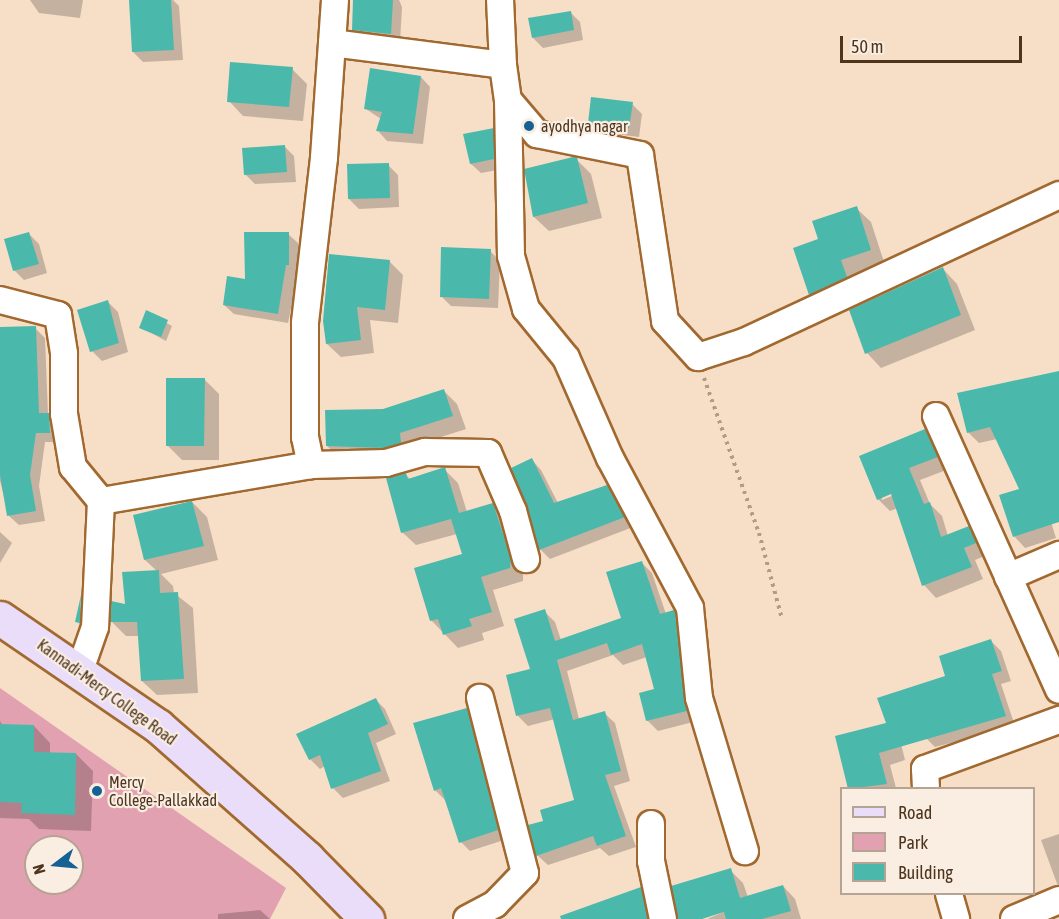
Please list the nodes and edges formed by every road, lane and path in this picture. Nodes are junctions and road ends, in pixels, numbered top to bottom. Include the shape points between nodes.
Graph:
1 (334, 0) edge
2 (500, 0) edge
3 (332, 44) junction
4 (503, 64) junction
5 (508, 100) junction
6 (1055, 204) edge
7 (0, 300) edge
8 (698, 357) junction
9 (936, 416) dead end
10 (311, 465) junction
11 (101, 501) junction
12 (1059, 555) edge
13 (526, 559) dead end
14 (1008, 577) junction
15 (0, 618) edge
16 (782, 619) dead end
17 (80, 670) junction
18 (1059, 690) edge
19 (480, 698) dead end
20 (1059, 720) edge
21 (926, 787) edge
22 (651, 824) dead end
23 (745, 851) dead end
24 (949, 895) edge
25 (1059, 900) edge
26 (367, 919) edge
27 (467, 919) edge
28 (663, 919) edge
29 (957, 919) edge
30 (1014, 919) edge

1 - 3 street
2 - 4 street
3 - 4 street
3 - 10 street via 324,158 305,323 305,437
4 - 5 street
5 - 8 street via 537,134 640,155 665,321
5 - 23 street via 511,256 526,309 566,358 610,458 690,608 699,698
6 - 8 street via 744,342
7 - 11 street via 58,315 64,354 64,414 73,467
8 - 16 path via 759,533
9 - 14 street
10 - 11 street
10 - 13 street via 386,463 425,452 488,453 513,511
11 - 17 street via 96,627
12 - 14 street
14 - 18 street
15 - 17 main road, Kannadi-Mercy College Road
17 - 26 main road, Kannadi-Mercy College Road via 158,726 307,858
19 - 27 street via 525,873 495,904
20 - 21 street via 925,769
22 - 28 street via 651,861
24 - 29 street
25 - 30 street

